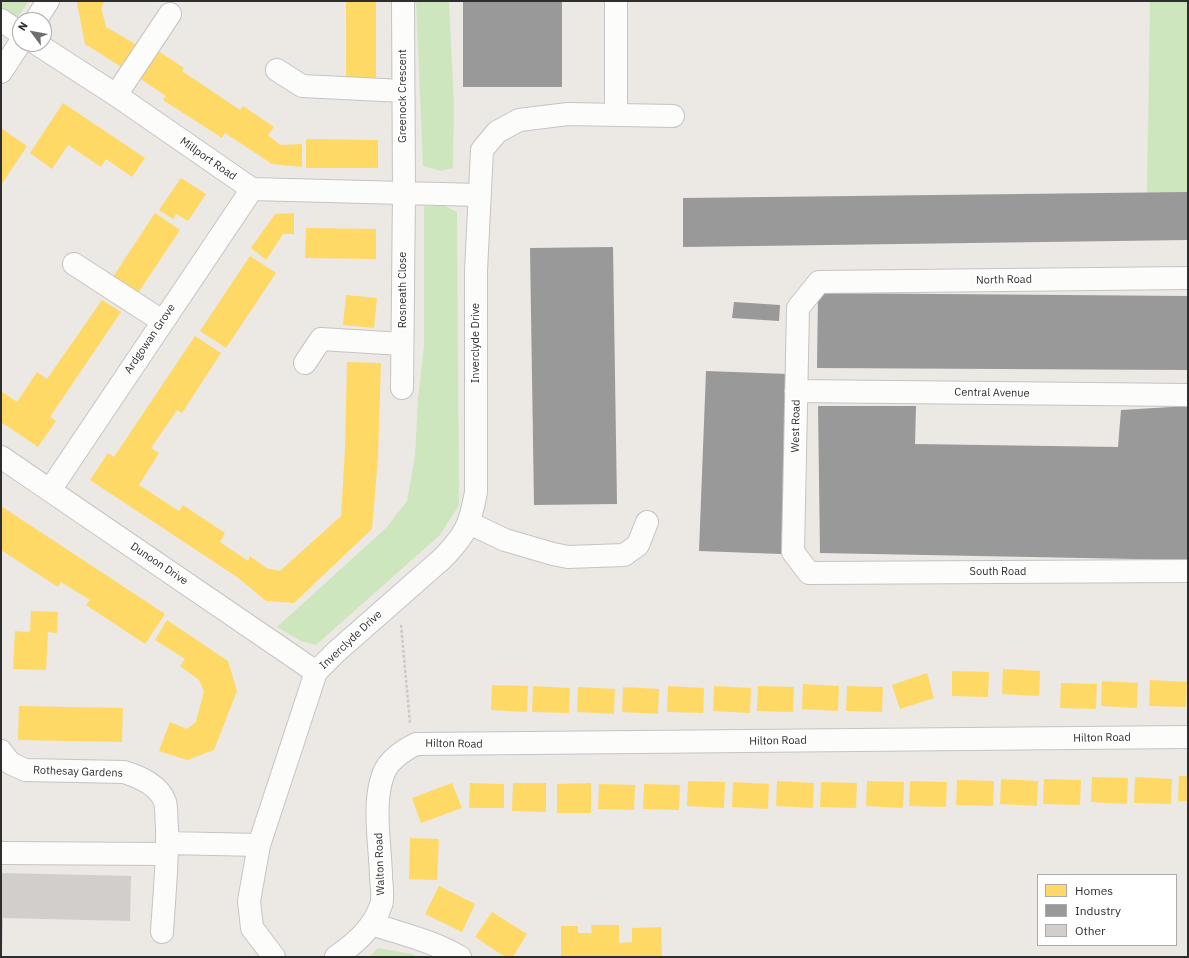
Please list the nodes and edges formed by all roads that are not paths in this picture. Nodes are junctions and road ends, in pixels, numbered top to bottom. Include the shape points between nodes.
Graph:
1 (48, 1) edge
2 (402, 1) edge
3 (616, 1) edge
4 (41, 12) edge
5 (170, 14) dead end
6 (1, 20) edge
7 (12, 28) edge
8 (14, 52) edge
9 (49, 52) edge
10 (277, 70) dead end
11 (1, 72) edge
12 (403, 90) junction
13 (116, 95) junction
14 (616, 115) junction
15 (673, 116) dead end
16 (252, 189) junction
17 (404, 192) junction
18 (479, 195) junction
19 (74, 264) dead end
20 (1188, 278) edge
21 (819, 282) joint
22 (162, 321) junction
23 (402, 344) junction
24 (305, 363) dead end
25 (402, 388) dead end
26 (796, 391) junction
27 (1188, 394) edge
28 (1, 457) edge
29 (50, 490) junction
30 (647, 522) dead end
31 (469, 524) junction
32 (1188, 571) edge
33 (809, 573) joint
34 (316, 672) junction
35 (1188, 737) edge
36 (4, 759) edge
37 (382, 776) joint
38 (259, 845) junction
39 (167, 848) junction
40 (1, 853) edge
41 (372, 924) junction
42 (162, 932) dead end
43 (274, 957) edge
44 (336, 957) edge
45 (460, 957) edge

1 - 4 street
2 - 12 street, Greenock Crescent
3 - 14 street
5 - 13 street
6 - 7 street
8 - 11 street
9 - 13 street, Millport Road
10 - 12 street via 302,86
12 - 17 street, Greenock Crescent
13 - 16 street, Millport Road
14 - 15 street, Inverclyde Drive
14 - 18 street, Inverclyde Drive via 568,114 519,120 497,132 482,150
16 - 17 street
16 - 22 street, Ardgowan Grove
17 - 18 street
17 - 23 street, Rosneath Close
18 - 31 street, Inverclyde Drive via 476,271 476,492
19 - 22 street
20 - 21 street, North Road
21 - 26 street, West Road via 798,308
22 - 29 street, Ardgowan Grove
23 - 24 street via 321,339
23 - 25 street, Rosneath Close
26 - 27 street, Central Avenue
26 - 33 street, West Road via 793,552
28 - 29 street, Dunoon Drive
29 - 34 street, Dunoon Drive
30 - 31 street via 638,545 624,554 568,557 505,540
31 - 34 street, Inverclyde Drive via 458,542
32 - 33 street, South Road
34 - 38 street
35 - 37 street, Hilton Road via 416,744 398,755
36 - 39 street, Rothesay Gardens via 25,770 124,772 148,782 165,802
37 - 41 street, Walton Road via 378,802 382,904
38 - 39 street
38 - 43 street via 249,900 252,928
39 - 40 street
39 - 42 street, Rothesay Gardens
41 - 44 street, Walton Road
41 - 45 street via 439,946

